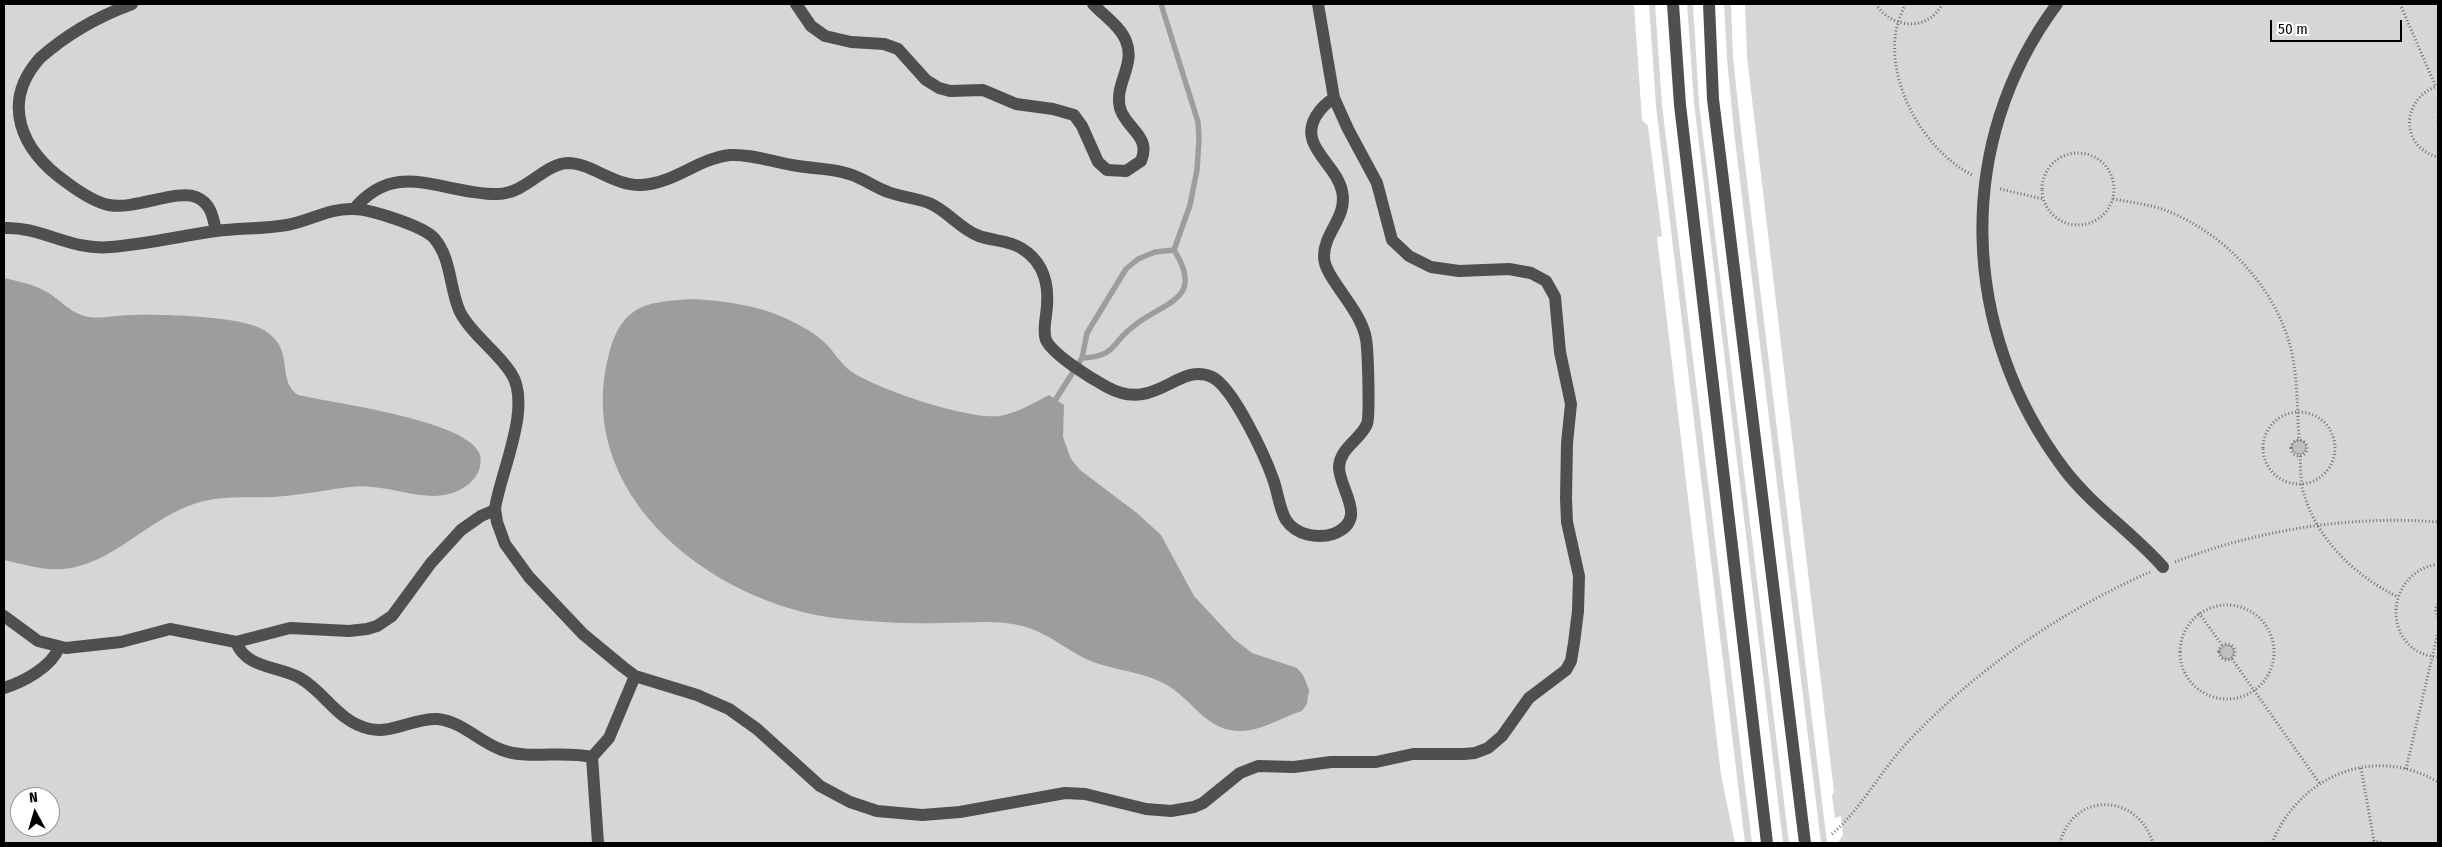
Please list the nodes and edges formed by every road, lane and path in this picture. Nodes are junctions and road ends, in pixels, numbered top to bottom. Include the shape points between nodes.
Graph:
1 (132, 4) edge
2 (796, 4) edge
3 (1093, 4) edge
4 (1318, 4) edge
5 (1673, 4) edge
6 (1709, 4) edge
7 (1876, 4) edge
8 (1905, 4) edge
9 (1942, 4) edge
10 (2057, 4) edge
11 (2400, 4) edge
12 (1899, 23) junction
13 (2437, 87) edge
14 (1334, 98) junction
15 (2438, 117) edge
16 (2438, 126) edge
17 (2438, 157) edge
18 (1984, 182) junction
19 (2043, 199) junction
20 (2113, 199) junction
21 (354, 209) junction
22 (4, 228) edge
23 (216, 231) junction
24 (2297, 411) junction
25 (2299, 440) junction
26 (2300, 456) junction
27 (2302, 484) junction
28 (495, 510) junction
29 (2438, 522) edge
30 (2319, 525) junction
31 (2438, 564) edge
32 (2163, 567) junction
33 (2398, 597) junction
34 (2438, 604) edge
35 (2199, 613) junction
36 (4, 616) edge
37 (2438, 618) edge
38 (2438, 632) edge
39 (236, 642) junction
40 (2222, 645) junction
41 (60, 647) junction
42 (2432, 657) junction
43 (2438, 658) edge
44 (2232, 659) junction
45 (635, 676) junction
46 (4, 688) edge
47 (2254, 691) junction
48 (592, 757) junction
49 (2361, 768) junction
50 (2406, 769) junction
51 (2438, 782) edge
52 (2320, 784) junction
53 (1832, 834) dead end
54 (2374, 841) junction
55 (598, 843) edge
56 (1768, 843) edge
57 (1805, 843) edge
58 (2060, 843) edge
59 (2153, 843) edge
60 (2272, 843) edge
61 (2370, 843) edge
62 (2383, 843) edge

1 - 23 street via 85,26 34,63 16,95 14,115 19,132 38,160 96,200 124,206 177,196 195,197 210,209
2 - 3 street via 811,26 825,36 892,46 938,88 983,90 1016,104 1074,115 1098,162 1108,170 1126,171 1138,164 1144,152 1143,140 1124,116 1119,102 1119,92 1129,64 1128,47 1119,30
4 - 14 street
5 - 56 street via 1680,105
6 - 57 street via 1713,98
7 - 12 path via 1882,13
8 - 12 path
9 - 12 path via 1926,20 1908,25
10 - 18 street via 2030,46 2002,109 1992,136
11 - 13 path
12 - 18 path via 1895,40 1899,76 1913,115 1947,158
13 - 17 path via 2416,100 2409,128 2417,145
14 - 21 street via 1321,109 1310,129 1312,141 1336,175 1343,193 1343,211 1325,247 1324,261 1361,321 1367,341 1368,420 1340,463 1341,479 1351,509 1347,523 1337,532 1323,536 1307,534 1290,525 1266,460 1230,393 1216,379 1192,374 1156,392 1130,395 1111,389 1053,350 1046,340 1046,278 1027,252 1014,244 970,232 932,204 893,194 856,176 832,169 732,155 709,160 655,183 637,185 567,163 509,193 484,193 394,181 368,193
14 - 45 street via 1378,182 1388,234 1399,248 1418,262 1446,270 1509,269 1531,273 1546,281 1555,297 1560,352 1571,404 1566,499 1567,522 1579,576 1574,643 1566,670 1529,698 1494,743 1475,753 1426,753 1376,762 1331,762 1294,767 1258,766 1240,773 1203,803 1183,810 1146,809 1099,797 1065,794 960,812 889,812 850,802 820,786 757,729 729,709 697,695
15 - 16 path
18 - 19 path
18 - 32 street via 1981,225 1987,283 2001,349 2020,396 2048,446 2080,488 2142,543
19 - 20 path via 2060,220 2078,225 2104,215
19 - 20 path via 2047,170 2060,157 2079,152 2097,157 2104,163 2114,180
20 - 24 path via 2160,209 2194,225 2236,256 2253,275 2274,306 2288,340 2295,375
21 - 23 street via 323,213 284,225
21 - 28 street via 410,224 433,237 444,252 461,314 515,380 517,417
22 - 23 street via 94,248 157,242
24 - 25 path
24 - 27 path via 2279,417 2272,424 2263,450 2275,475
24 - 27 path via 2324,420 2336,445 2327,472
25 - 26 path via 2308,447
25 - 26 path via 2294,441 2291,448 2292,453
26 - 27 path
27 - 30 path
28 - 39 street via 461,530 431,563 399,608 377,626 350,631 290,628
28 - 45 street via 505,544 538,588 583,634
29 - 30 path via 2396,520
30 - 32 path via 2220,547
30 - 33 path via 2354,569
31 - 33 path via 2418,571 2408,579
32 - 53 path via 2068,615 2011,652 1973,682 1904,747
33 - 42 path via 2395,613 2402,636 2410,646
34 - 37 path via 2435,609
35 - 40 path
35 - 47 path via 2184,632 2180,644 2182,668 2188,679 2202,692 2219,699 2231,699
35 - 47 path via 2210,608 2235,606 2247,609 2266,625 2272,636 2274,660 2270,672
36 - 41 street via 38,641
38 - 42 path
39 - 41 street via 170,628 114,643
39 - 48 street via 252,661 299,677 348,721 368,729 388,729 422,719 446,720 508,752
40 - 44 path via 2234,647
40 - 44 path via 2220,657 2228,661
41 - 46 street via 51,661
42 - 43 path
42 - 50 path
44 - 47 path
45 - 48 street via 609,738
47 - 52 path
48 - 55 street
49 - 50 path
49 - 52 path via 2343,772
49 - 54 path
50 - 51 path
52 - 60 path via 2286,815
54 - 61 path
54 - 62 path
58 - 59 path via 2076,815 2099,805 2111,805 2139,818 2150,832

